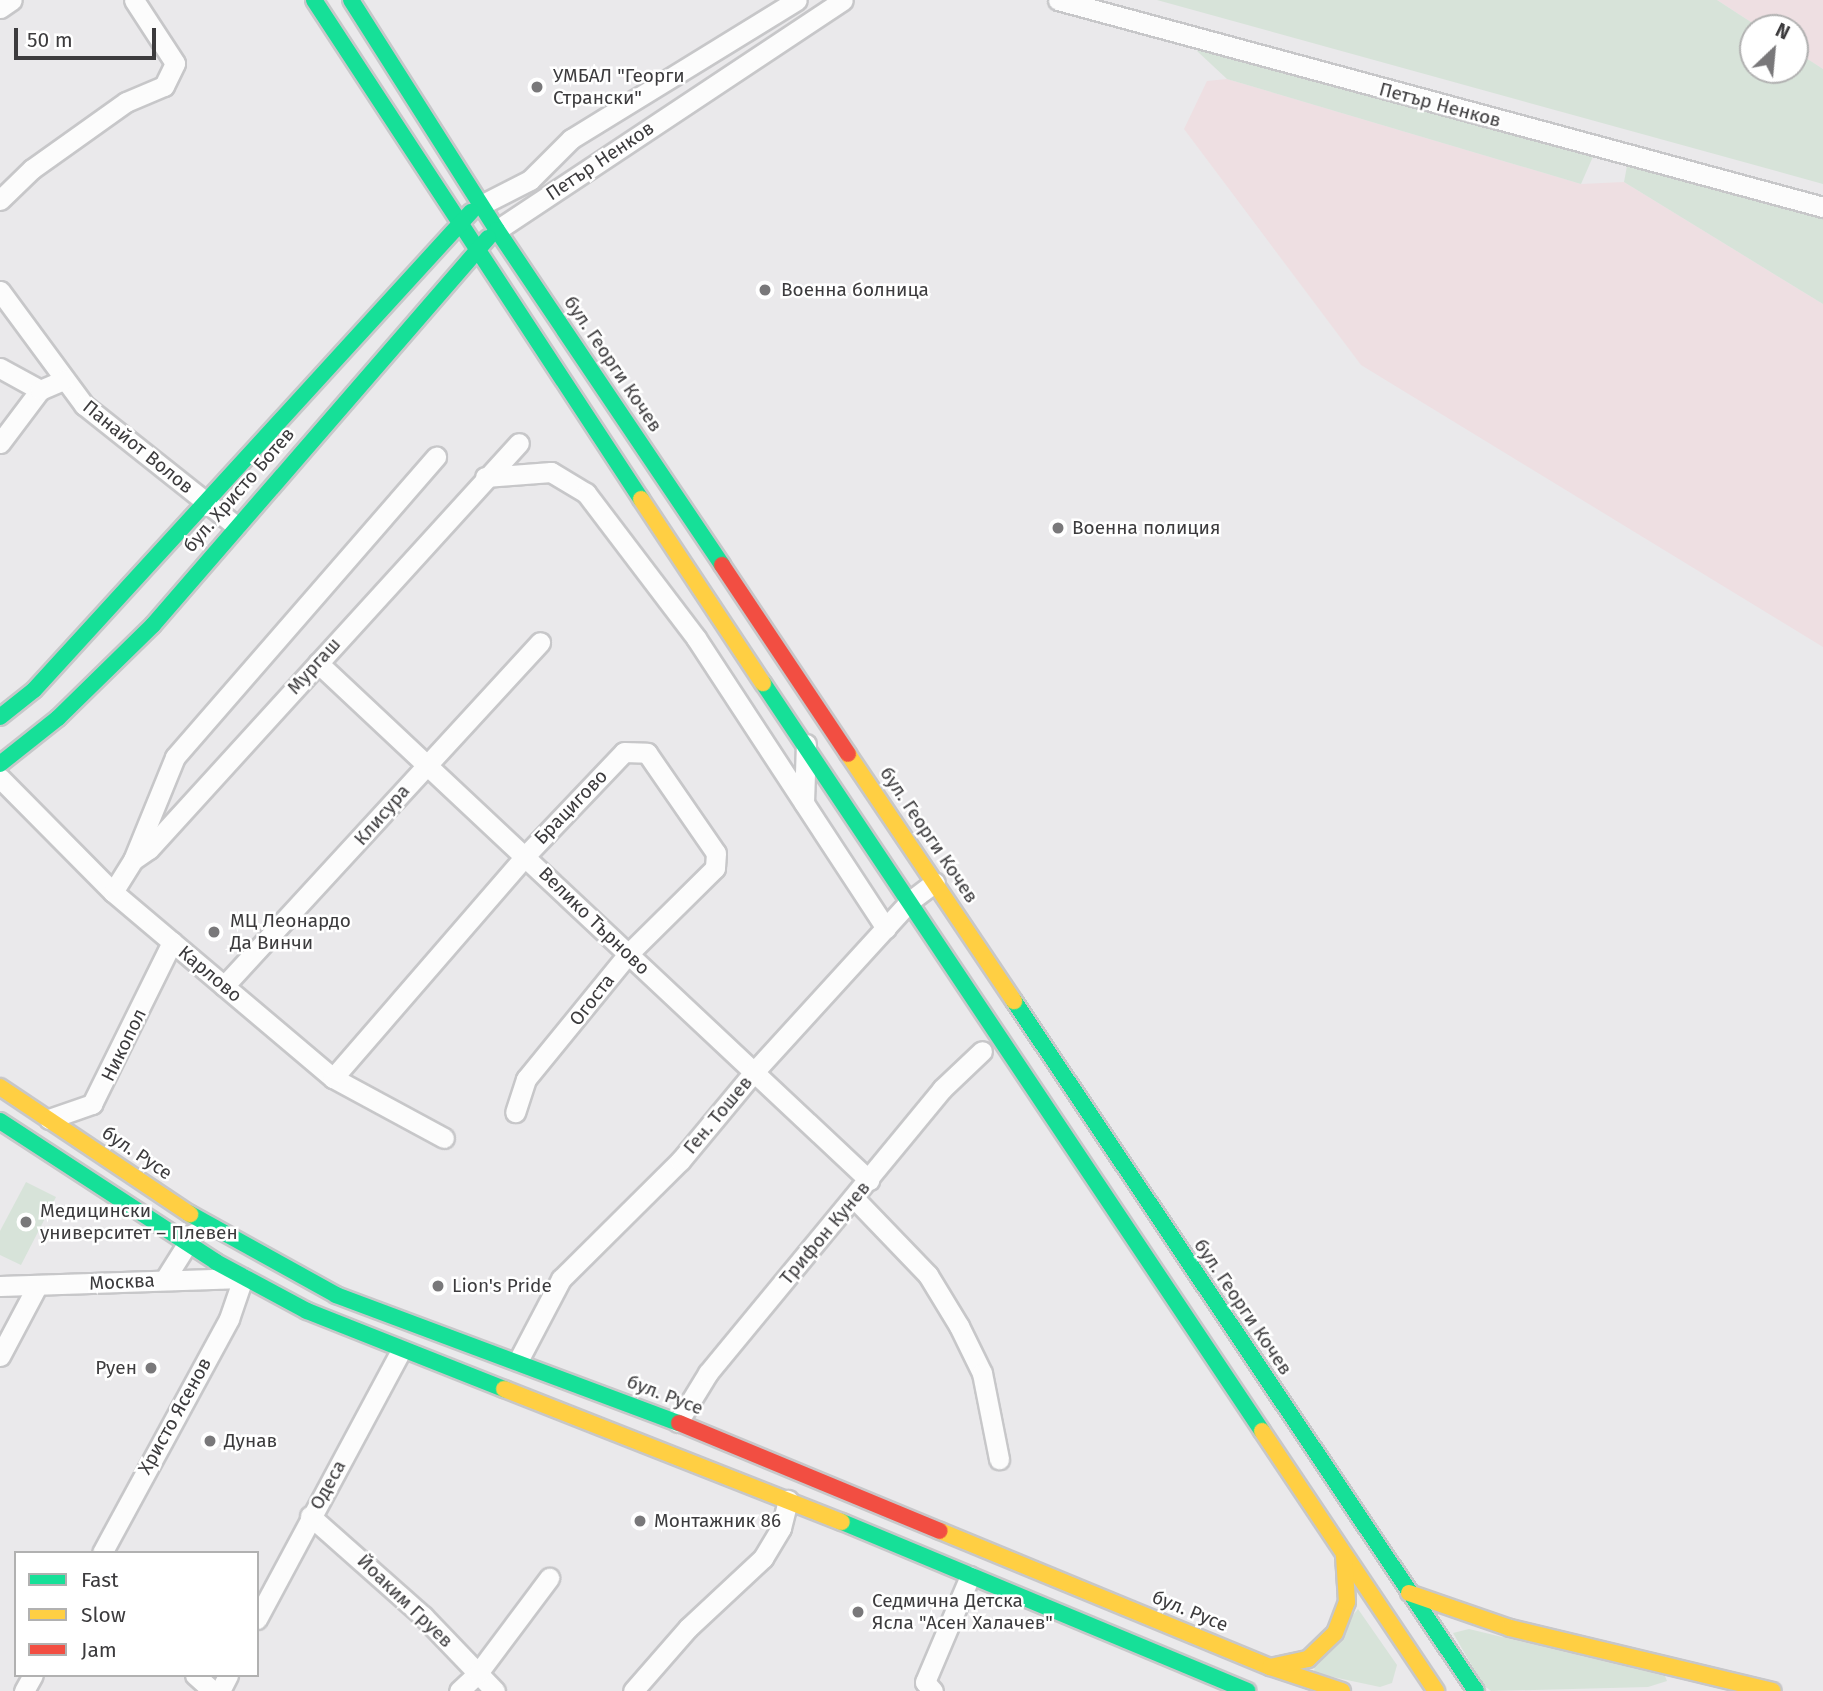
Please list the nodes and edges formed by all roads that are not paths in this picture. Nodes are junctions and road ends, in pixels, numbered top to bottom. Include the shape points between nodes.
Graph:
1 (12, 0) edge
2 (134, 0) edge
3 (314, 0) edge
4 (351, 0) edge
5 (797, 0) edge
6 (843, 0) edge
7 (1058, 0) edge
8 (0, 8) edge
9 (0, 200) edge
10 (481, 205) junction
11 (1823, 207) edge
12 (458, 222) junction
13 (497, 230) junction
14 (475, 248) junction
15 (0, 291) edge
16 (0, 368) edge
17 (64, 380) junction
18 (40, 390) junction
19 (0, 443) edge
20 (519, 443) dead end
21 (436, 457) dead end
22 (485, 477) junction
23 (206, 503) junction
24 (236, 526) junction
25 (540, 642) dead end
26 (318, 663) junction
27 (0, 717) edge
28 (806, 743) junction
29 (0, 764) edge
30 (427, 764) junction
31 (0, 778) edge
32 (804, 803) junction
33 (526, 855) junction
34 (133, 860) junction
35 (715, 868) joint
36 (935, 882) junction
37 (113, 892) junction
38 (909, 901) junction
39 (886, 928) junction
40 (172, 942) junction
41 (628, 954) junction
42 (224, 986) junction
43 (982, 1051) dead end
44 (753, 1073) junction
45 (333, 1078) junction
46 (0, 1087) edge
47 (515, 1112) dead end
48 (49, 1119) junction
49 (0, 1121) edge
50 (444, 1138) dead end
51 (869, 1180) junction
52 (854, 1198) junction
53 (201, 1221) junction
54 (188, 1243) junction
55 (243, 1278) junction
56 (165, 1279) junction
57 (0, 1286) edge
58 (37, 1286) junction
59 (401, 1352) junction
60 (0, 1356) edge
61 (518, 1361) junction
62 (678, 1422) junction
63 (999, 1459) dead end
64 (788, 1500) junction
65 (310, 1516) junction
66 (103, 1551) edge
67 (1344, 1554) junction
68 (970, 1577) junction
69 (549, 1578) dead end
70 (1409, 1594) junction
71 (259, 1615) edge
72 (1270, 1667) junction
73 (478, 1673) junction
74 (197, 1677) edge
75 (923, 1688) edge
76 (213, 1691) edge
77 (459, 1691) edge
78 (495, 1691) edge
79 (633, 1691) edge
80 (1247, 1691) edge
81 (1342, 1691) edge
82 (1436, 1691) edge
83 (1476, 1691) edge
84 (1735, 1691) edge
85 (1754, 1691) edge
86 (1773, 1691) edge

1 - 8 street
2 - 9 street via 176,62 164,86 126,102 32,169
3 - 12 main road
4 - 10 main road, бул. Георги Кочев
5 - 10 street, Петър Ненков via 571,139 530,180
6 - 13 street, Петър Ненков
7 - 11 street, Петър Ненков
10 - 12 main road, бул. Христо Ботев
10 - 13 main road, бул. Георги Кочев
12 - 14 main road
12 - 23 main road, бул. Христо Ботев
13 - 14 main road, бул. Христо Ботев
13 - 36 main road, бул. Георги Кочев
14 - 24 main road, бул. Христо Ботев
14 - 28 main road
15 - 17 street, Панайот Волов
16 - 18 street
17 - 18 street
17 - 23 street, Панайот Волов via 84,405
18 - 19 street
20 - 22 street, Мургаш
21 - 34 street via 175,757
22 - 26 street, Мургаш
22 - 32 street via 551,472 586,493 696,638
23 - 24 street, Панайот Волов
23 - 27 main road, бул. Христо Ботев via 43,681
24 - 29 main road, бул. Христо Ботев via 153,625 58,718
25 - 30 street, Клисура
26 - 30 street, Велико Търново
26 - 34 street, Мургаш
28 - 32 street
28 - 38 main road
30 - 33 street, Велико Търново
30 - 42 street, Клисура
31 - 37 street, Карлово
32 - 39 street
33 - 35 street, Брацигово via 624,752 647,754 716,853
33 - 41 street, Велико Търново
33 - 45 street, Брацигово
34 - 37 street, Мургаш
35 - 41 street, Огоста
36 - 38 street, Ген. Тошев
36 - 70 main road, бул. Георги Кочев
37 - 40 street, Карлово
38 - 39 street, Ген. Тошев
38 - 67 main road
39 - 44 street, Ген. Тошев
40 - 42 street, Карлово
40 - 48 street, Никопол via 92,1104
41 - 44 street, Велико Търново
41 - 47 street, Огоста via 526,1079
42 - 45 street, Карлово
43 - 51 street, Трифон Кунев via 942,1089
44 - 51 street, Велико Търново
44 - 61 street, Ген. Тошев via 680,1161 561,1279
45 - 50 street, Карлово
46 - 48 main road, бул. Русе
48 - 53 main road, бул. Русе
49 - 54 main road
51 - 52 street, Трифон Кунев
52 - 62 street, Трифон Кунев via 708,1373
52 - 63 street via 928,1275 959,1326 982,1373
53 - 54 street
53 - 61 main road, бул. Русе via 336,1295
54 - 55 main road
54 - 56 street
55 - 56 street, Москва
55 - 59 main road
55 - 66 street, Христо Ясенов via 229,1319
56 - 58 street, Москва
57 - 58 street, Москва
58 - 60 street
59 - 64 main road
59 - 65 street, Одеса
61 - 62 main road, бул. Русе
62 - 72 main road, бул. Русе
64 - 68 main road
64 - 79 street via 780,1528 763,1558 688,1628
65 - 71 street, Одеса
65 - 73 street, Йоаким Груев via 423,1616
67 - 72 main road via 1347,1602 1335,1633 1308,1659
67 - 82 main road
68 - 75 street
68 - 80 main road
69 - 73 street
70 - 83 main road, бул. Георги Кочев
70 - 86 main road via 1498,1625
72 - 81 main road, бул. Русе
73 - 77 street
73 - 78 street, Йоаким Груев
74 - 76 street
84 - 85 main road

